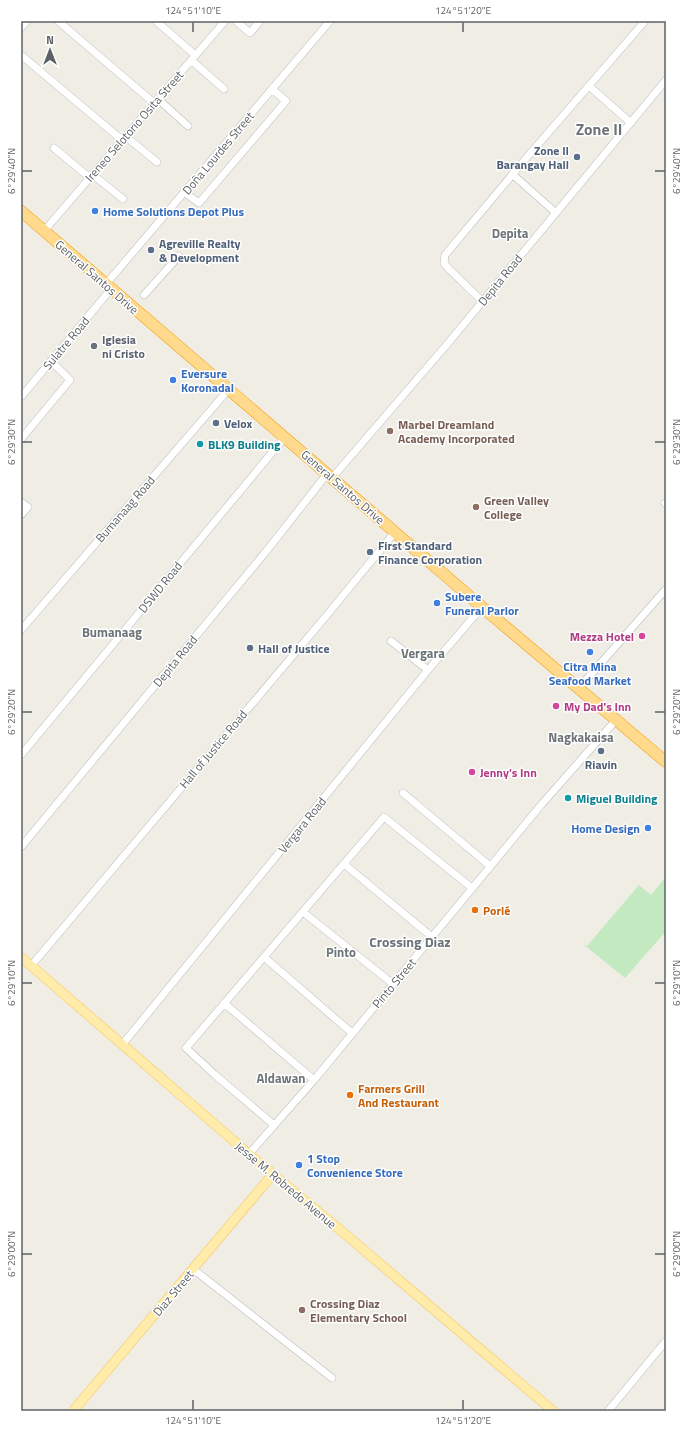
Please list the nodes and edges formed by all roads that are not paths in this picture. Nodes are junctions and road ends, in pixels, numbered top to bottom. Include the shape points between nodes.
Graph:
1 (27, 21) edge
2 (58, 21) edge
3 (156, 21) edge
4 (225, 21) edge
5 (236, 21) edge
6 (260, 21) edge
7 (330, 21) edge
8 (645, 21) edge
9 (21, 28) edge
10 (21, 54) edge
11 (193, 58) junction
12 (666, 80) edge
13 (589, 86) junction
14 (224, 89) dead end
15 (272, 89) junction
16 (156, 101) junction
17 (631, 123) junction
18 (188, 126) dead end
19 (124, 138) junction
20 (54, 148) dead end
21 (157, 162) dead end
22 (512, 174) junction
23 (91, 176) junction
24 (184, 192) junction
25 (123, 199) dead end
26 (21, 211) edge
27 (555, 212) junction
28 (44, 231) junction
29 (179, 256) dead end
30 (108, 287) junction
31 (144, 295) dead end
32 (482, 301) junction
33 (51, 361) junction
34 (228, 389) junction
35 (21, 397) edge
36 (285, 437) junction
37 (21, 440) edge
38 (329, 476) junction
39 (21, 502) edge
40 (21, 515) edge
41 (395, 532) junction
42 (666, 589) edge
43 (482, 607) junction
44 (21, 630) edge
45 (391, 641) dead end
46 (428, 670) junction
47 (579, 688) junction
48 (616, 720) junction
49 (21, 755) edge
50 (666, 762) edge
51 (403, 793) dead end
52 (21, 847) edge
53 (344, 864) junction
54 (490, 866) junction
55 (472, 888) junction
56 (303, 912) junction
57 (432, 937) junction
58 (21, 957) edge
59 (264, 957) junction
60 (31, 966) junction
61 (393, 984) junction
62 (224, 1003) junction
63 (352, 1033) junction
64 (122, 1045) junction
65 (314, 1080) junction
66 (274, 1125) junction
67 (249, 1154) junction
68 (273, 1174) junction
69 (193, 1269) junction
70 (666, 1341) edge
71 (332, 1378) dead end
72 (73, 1411) edge
73 (553, 1411) edge
74 (608, 1411) edge

1 - 9 street
2 - 16 street
3 - 11 street
4 - 11 street, Ireneo Selotorio Osita Street
5 - 6 street via 250,33
7 - 15 street, Doña Lourdes Street
8 - 13 street
10 - 19 street
11 - 14 street
11 - 16 street, Ireneo Selotorio Osita Street
12 - 17 street, Depita Road
13 - 17 street
13 - 22 street
15 - 24 street, Doña Lourdes Street
15 - 24 street via 286,101 199,203
16 - 18 street
16 - 19 street, Ireneo Selotorio Osita Street
17 - 27 street, Depita Road
19 - 21 street
19 - 23 street, Ireneo Selotorio Osita Street
20 - 23 street
22 - 27 street
22 - 32 street via 450,248 444,259 448,268
23 - 25 street
23 - 28 street, Ireneo Selotorio Osita Street
24 - 30 street, Doña Lourdes Street
26 - 28 highway, General Santos Drive
27 - 32 street, Depita Road
28 - 30 highway, General Santos Drive
29 - 31 street
30 - 33 street, Sulatre Road
30 - 34 highway, General Santos Drive
32 - 38 street, Depita Road
33 - 35 street, Sulatre Road
33 - 37 street via 70,380
34 - 36 highway, General Santos Drive
34 - 44 street, Bumanaag Road
36 - 38 highway, General Santos Drive
36 - 49 street, DSWD Road
38 - 41 highway, General Santos Drive
38 - 52 street, Depita Road
39 - 40 street via 28,507
41 - 43 highway, General Santos Drive
41 - 60 street, Hall of Justice Road
42 - 47 street
43 - 46 street, Vergara Road
43 - 47 highway, General Santos Drive
45 - 46 street
46 - 64 street, Vergara Road
47 - 48 highway, General Santos Drive
48 - 50 highway, General Santos Drive
48 - 54 street, Pinto Street
51 - 54 street
53 - 55 street via 384,817
53 - 56 street
53 - 57 street
54 - 55 street, Pinto Street
55 - 57 street, Pinto Street
56 - 59 street
56 - 61 street
57 - 61 street, Pinto Street
58 - 60 main road, Jesse M. Robredo Avenue
59 - 62 street
59 - 63 street
60 - 64 main road, Jesse M. Robredo Avenue
61 - 63 street, Pinto Street
62 - 65 street
62 - 66 street via 186,1048
63 - 65 street, Pinto Street
64 - 67 main road, Jesse M. Robredo Avenue
65 - 66 street, Pinto Street
66 - 67 street, Pinto Street
67 - 68 main road, Jesse M. Robredo Avenue
68 - 69 main road, Diaz Street
68 - 73 main road, Jesse M. Robredo Avenue
69 - 71 street
69 - 72 main road, Diaz Street
70 - 74 street

